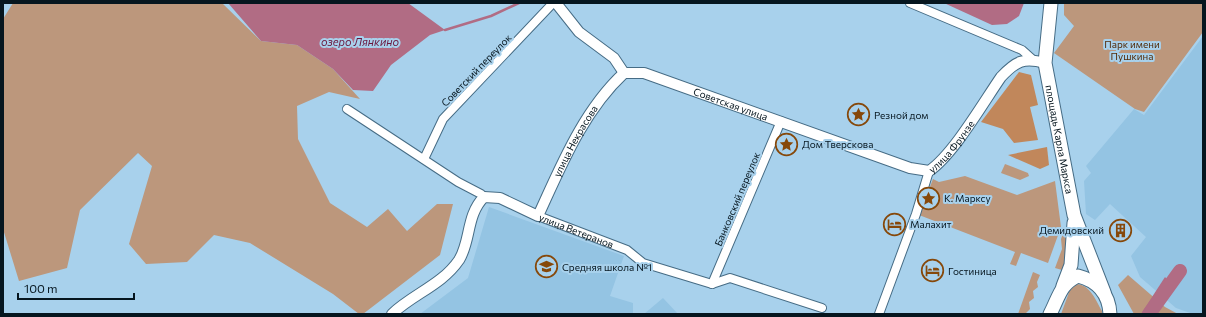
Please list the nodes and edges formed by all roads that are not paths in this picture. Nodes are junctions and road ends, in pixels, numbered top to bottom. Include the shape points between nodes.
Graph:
1 (554, 3) edge
2 (910, 3) edge
3 (1051, 3) edge
4 (1032, 59) junction
5 (1045, 63) junction
6 (624, 73) junction
7 (347, 109) dead end
8 (781, 121) junction
9 (424, 159) junction
10 (929, 172) junction
11 (484, 197) junction
12 (1074, 215) junction
13 (538, 216) junction
14 (712, 284) junction
15 (1062, 287) junction
16 (1104, 292) junction
17 (822, 308) dead end
18 (1052, 311) edge
19 (392, 314) edge
20 (879, 314) edge
21 (1110, 314) edge

1 - 6 street via 579,32 614,58
1 - 9 street, Советский переулок via 443,119
2 - 4 street via 1022,50
3 - 5 main road, площадь Карла Маркса
4 - 5 street
4 - 10 street, улица Фрунзе via 1015,64 1001,77 949,152 938,166
5 - 12 main road, площадь Карла Маркса
6 - 8 street, Советская улица via 644,73
6 - 13 street, улица Некрасова via 608,88 569,150
7 - 9 street, улица Ветеранов
8 - 10 street, Советская улица via 910,168
8 - 14 street, Банковский переулок
9 - 11 street, улица Ветеранов
10 - 20 street, улица Фрунзе
11 - 13 street, улица Ветеранов via 500,198
11 - 19 street via 475,208 460,258 453,267 445,277
12 - 15 main road via 1071,265
12 - 16 main road
13 - 14 street, улица Ветеранов via 627,250 643,263
14 - 17 street via 730,278
15 - 16 main road via 1078,276 1095,283
15 - 18 main road
16 - 21 main road via 1110,305

